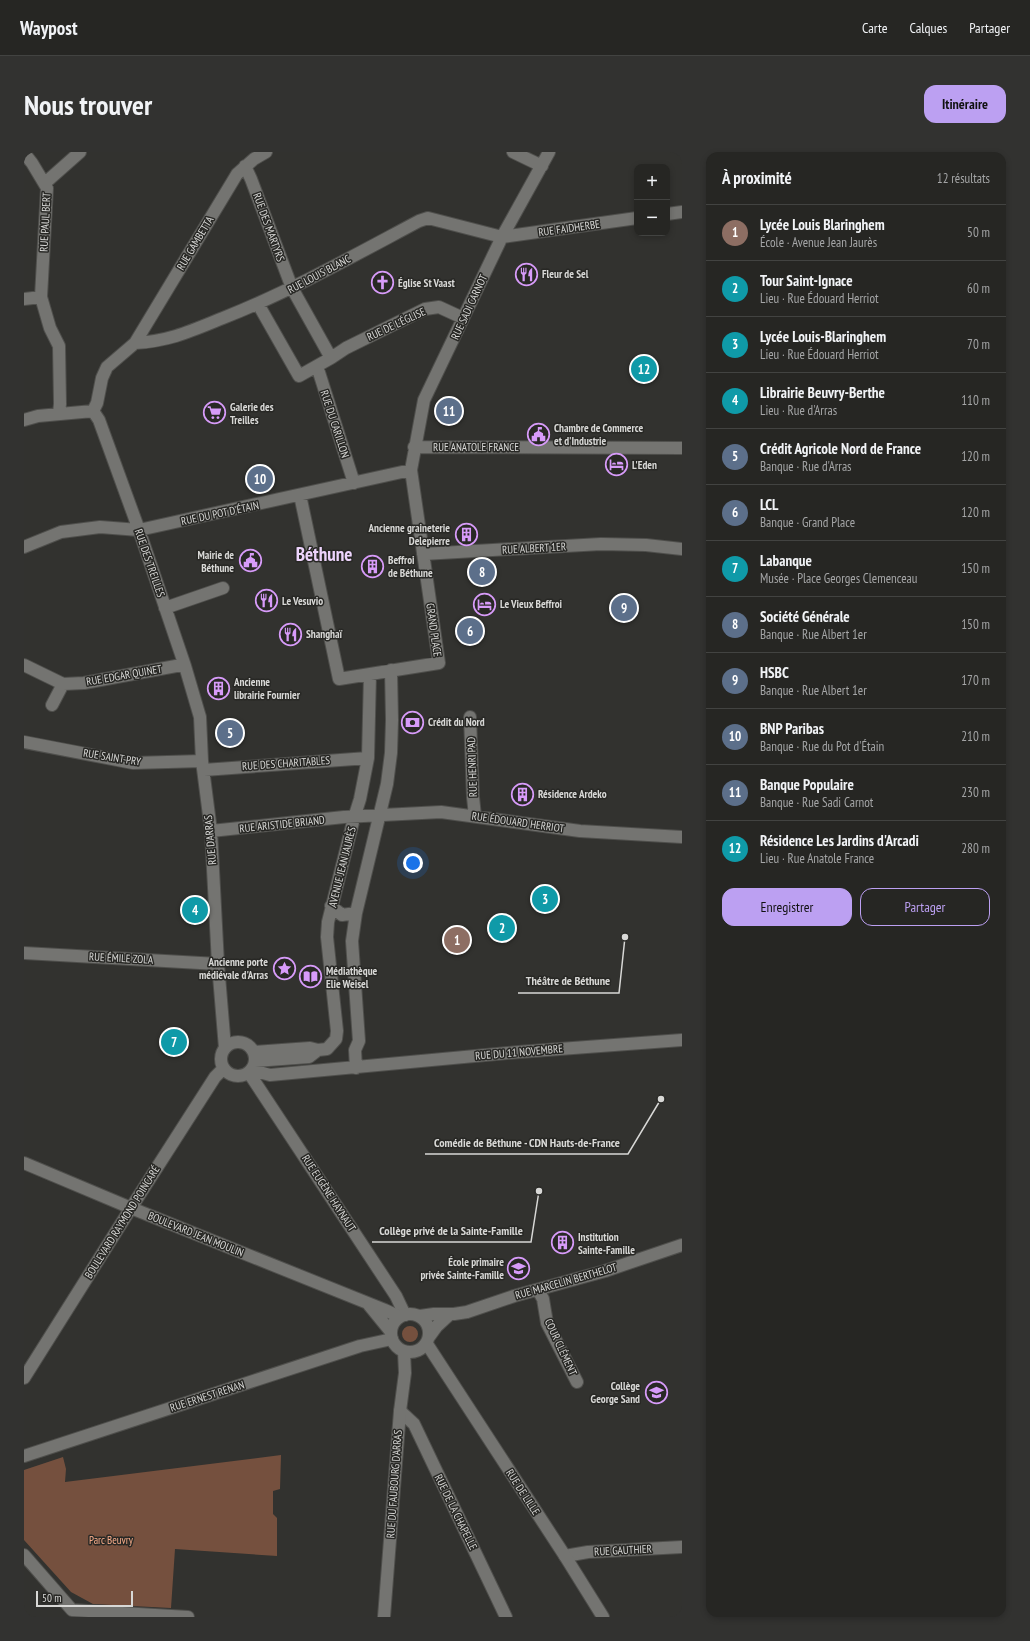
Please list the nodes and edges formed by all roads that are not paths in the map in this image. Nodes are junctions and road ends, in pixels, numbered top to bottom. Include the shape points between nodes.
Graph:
1 (80, 152) edge
2 (266, 152) edge
3 (513, 152) edge
4 (549, 152) edge
5 (24, 153) edge
6 (245, 166) junction
7 (542, 166) junction
8 (45, 183) junction
9 (682, 212) edge
10 (670, 214) edge
11 (634, 218) edge
12 (502, 237) junction
13 (292, 288) junction
14 (41, 297) junction
15 (24, 298) edge
16 (258, 304) junction
17 (463, 318) junction
18 (135, 343) junction
19 (331, 358) junction
20 (317, 366) junction
21 (93, 411) junction
22 (59, 413) junction
23 (24, 420) edge
24 (414, 447) junction
25 (682, 448) edge
26 (411, 470) junction
27 (354, 483) junction
28 (300, 495) junction
29 (139, 530) junction
30 (24, 547) edge
31 (682, 549) edge
32 (423, 554) junction
33 (223, 588) dead end
34 (165, 608) junction
35 (24, 666) edge
36 (185, 666) junction
37 (391, 670) junction
38 (370, 674) junction
39 (63, 684) junction
40 (52, 706) dead end
41 (200, 717) joint
42 (470, 717) dead end
43 (24, 742) edge
44 (368, 758) junction
45 (203, 765) junction
46 (475, 816) junction
47 (379, 817) junction
48 (354, 818) junction
49 (211, 831) junction
50 (682, 837) edge
51 (332, 906) junction
52 (356, 913) junction
53 (24, 954) edge
54 (218, 964) junction
55 (682, 1040) edge
56 (225, 1048) junction
57 (253, 1064) junction
58 (356, 1068) junction
59 (224, 1069) junction
60 (24, 1163) edge
61 (131, 1208) junction
62 (682, 1245) edge
63 (538, 1290) junction
64 (368, 1304) junction
65 (450, 1314) junction
66 (402, 1316) junction
67 (420, 1316) junction
68 (391, 1335) junction
69 (428, 1341) junction
70 (411, 1352) junction
71 (441, 1368) junction
72 (24, 1378) edge
73 (577, 1382) dead end
74 (400, 1411) junction
75 (24, 1456) edge
76 (682, 1546) edge
77 (24, 1555) edge
78 (565, 1556) junction
79 (188, 1617) edge
80 (384, 1617) edge
81 (506, 1617) edge
82 (603, 1617) edge

1 - 8 street
2 - 6 street, RUE GAMBETTA
3 - 7 street
4 - 7 street, RUE SADI CARNOT
5 - 8 street, RUE PAUL BERT
6 - 13 street, RUE DES MARTYRS
6 - 18 street, RUE GAMBETTA via 228,188
7 - 12 street, RUE SADI CARNOT
8 - 14 street, RUE PAUL BERT via 47,188
9 - 10 street
11 - 12 street, RUE FAIDHERBE
12 - 13 street, RUE LOUIS BLANC via 428,218
12 - 17 street, RUE SADI CARNOT
13 - 16 street, RUE LOUIS BLANC
13 - 19 street, RUE DES MARTYRS
14 - 15 street
14 - 22 street, RUE PAUL BERT via 50,328 59,346
16 - 18 street, RUE LOUIS BLANC via 173,338
16 - 20 street, RUE DE L'ÉGLISE via 299,376
17 - 19 street, RUE DE L'ÉGLISE via 439,307 425,309
17 - 24 street, RUE SADI CARNOT via 424,400
18 - 21 street via 107,367
19 - 20 street, RUE DE L'ÉGLISE
20 - 27 street, RUE DU CARILLON
21 - 22 street
21 - 29 street, RUE DES TREILLES via 101,425
22 - 23 street
24 - 25 street, RUE ANATOLE FRANCE
24 - 26 street, RUE SADI CARNOT
26 - 27 street
26 - 32 street, GRAND PLACE
27 - 28 street
28 - 29 street, RUE DU POT D'ÉTAIN
28 - 38 street, GRAND PLACE via 339,679
29 - 30 street, RUE DU POT D'ÉTAIN via 100,527 61,532
29 - 34 street, RUE DES TREILLES
31 - 32 street, RUE ALBERT 1ER via 601,544
32 - 37 street, GRAND PLACE via 439,663
33 - 34 street
34 - 36 street, RUE DES TREILLES
35 - 39 street
36 - 39 street, RUE EDGAR QUINET
36 - 41 street, RUE DES TREILLES
37 - 38 street, GRAND PLACE
37 - 47 street via 391,753
38 - 44 street, AVENUE JEAN JAURÈS
39 - 40 street
41 - 45 street, RUE D'ARRAS
42 - 46 street, RUE HENRI PAD
43 - 45 street, RUE SAINT-PRY via 133,763
44 - 45 street, RUE DES CHARITABLES
44 - 48 street, AVENUE JEAN JAURÈS
45 - 49 street, RUE D'ARRAS
46 - 47 street, RUE ÉDOUARD HERRIOT via 441,812
46 - 50 street, RUE ÉDOUARD HERRIOT via 580,831
47 - 48 street, RUE ÉDOUARD HERRIOT
47 - 52 street
48 - 49 street, RUE ARISTIDE BRIAND
48 - 51 street, AVENUE JEAN JAURÈS
49 - 54 street, RUE D'ARRAS
51 - 52 street via 342,915
51 - 57 street, AVENUE JEAN JAURÈS via 327,937 336,1039 328,1049 310,1048
52 - 58 street via 352,941 360,1041 355,1050
53 - 54 street, RUE ÉMILE ZOLA
54 - 56 street, RUE D'ARRAS
55 - 58 street, RUE DU 11 NOVEMBRE
56 - 57 street via 236,1042 243,1042 248,1045
56 - 59 street via 221,1058
57 - 58 street, RUE DU 11 NOVEMBRE via 270,1075
57 - 59 street via 240,1077
57 - 66 street, RUE EUGÈNE HAYNAUT via 396,1296
59 - 61 street, BOULEVARD RAYMOND POINCARÉ via 215,1077
60 - 61 street, BOULEVARD JEAN MOULIN
61 - 64 street, BOULEVARD JEAN MOULIN
61 - 72 street, BOULEVARD RAYMOND POINCARÉ
62 - 63 street, RUE MARCELIN BERTHELOT
63 - 65 street, RUE MARCELIN BERTHELOT via 467,1312
63 - 73 street, COUR CLÉMENT via 543,1299 548,1323
64 - 66 street, BOULEVARD JEAN MOULIN
64 - 68 street, BOULEVARD JEAN MOULIN
65 - 67 street, RUE MARCELIN BERTHELOT
65 - 69 street via 437,1326
66 - 67 street
66 - 68 street via 394,1323
67 - 69 street via 429,1328
68 - 70 street via 398,1348
68 - 75 street, RUE ERNEST RENAN
69 - 70 street
69 - 71 street, RUE DE LILLE
70 - 71 street, RUE DE LILLE
70 - 74 street, RUE DU FAUBOURG D'ARRAS via 405,1373
71 - 78 street, RUE DE LILLE
74 - 80 street, RUE DU FAUBOURG D'ARRAS
74 - 81 street, RUE DE LA CHAPELLE via 414,1424
76 - 78 street, RUE GAUTHIER via 588,1552
77 - 79 street via 72,1610
78 - 82 street, RUE DE LILLE

